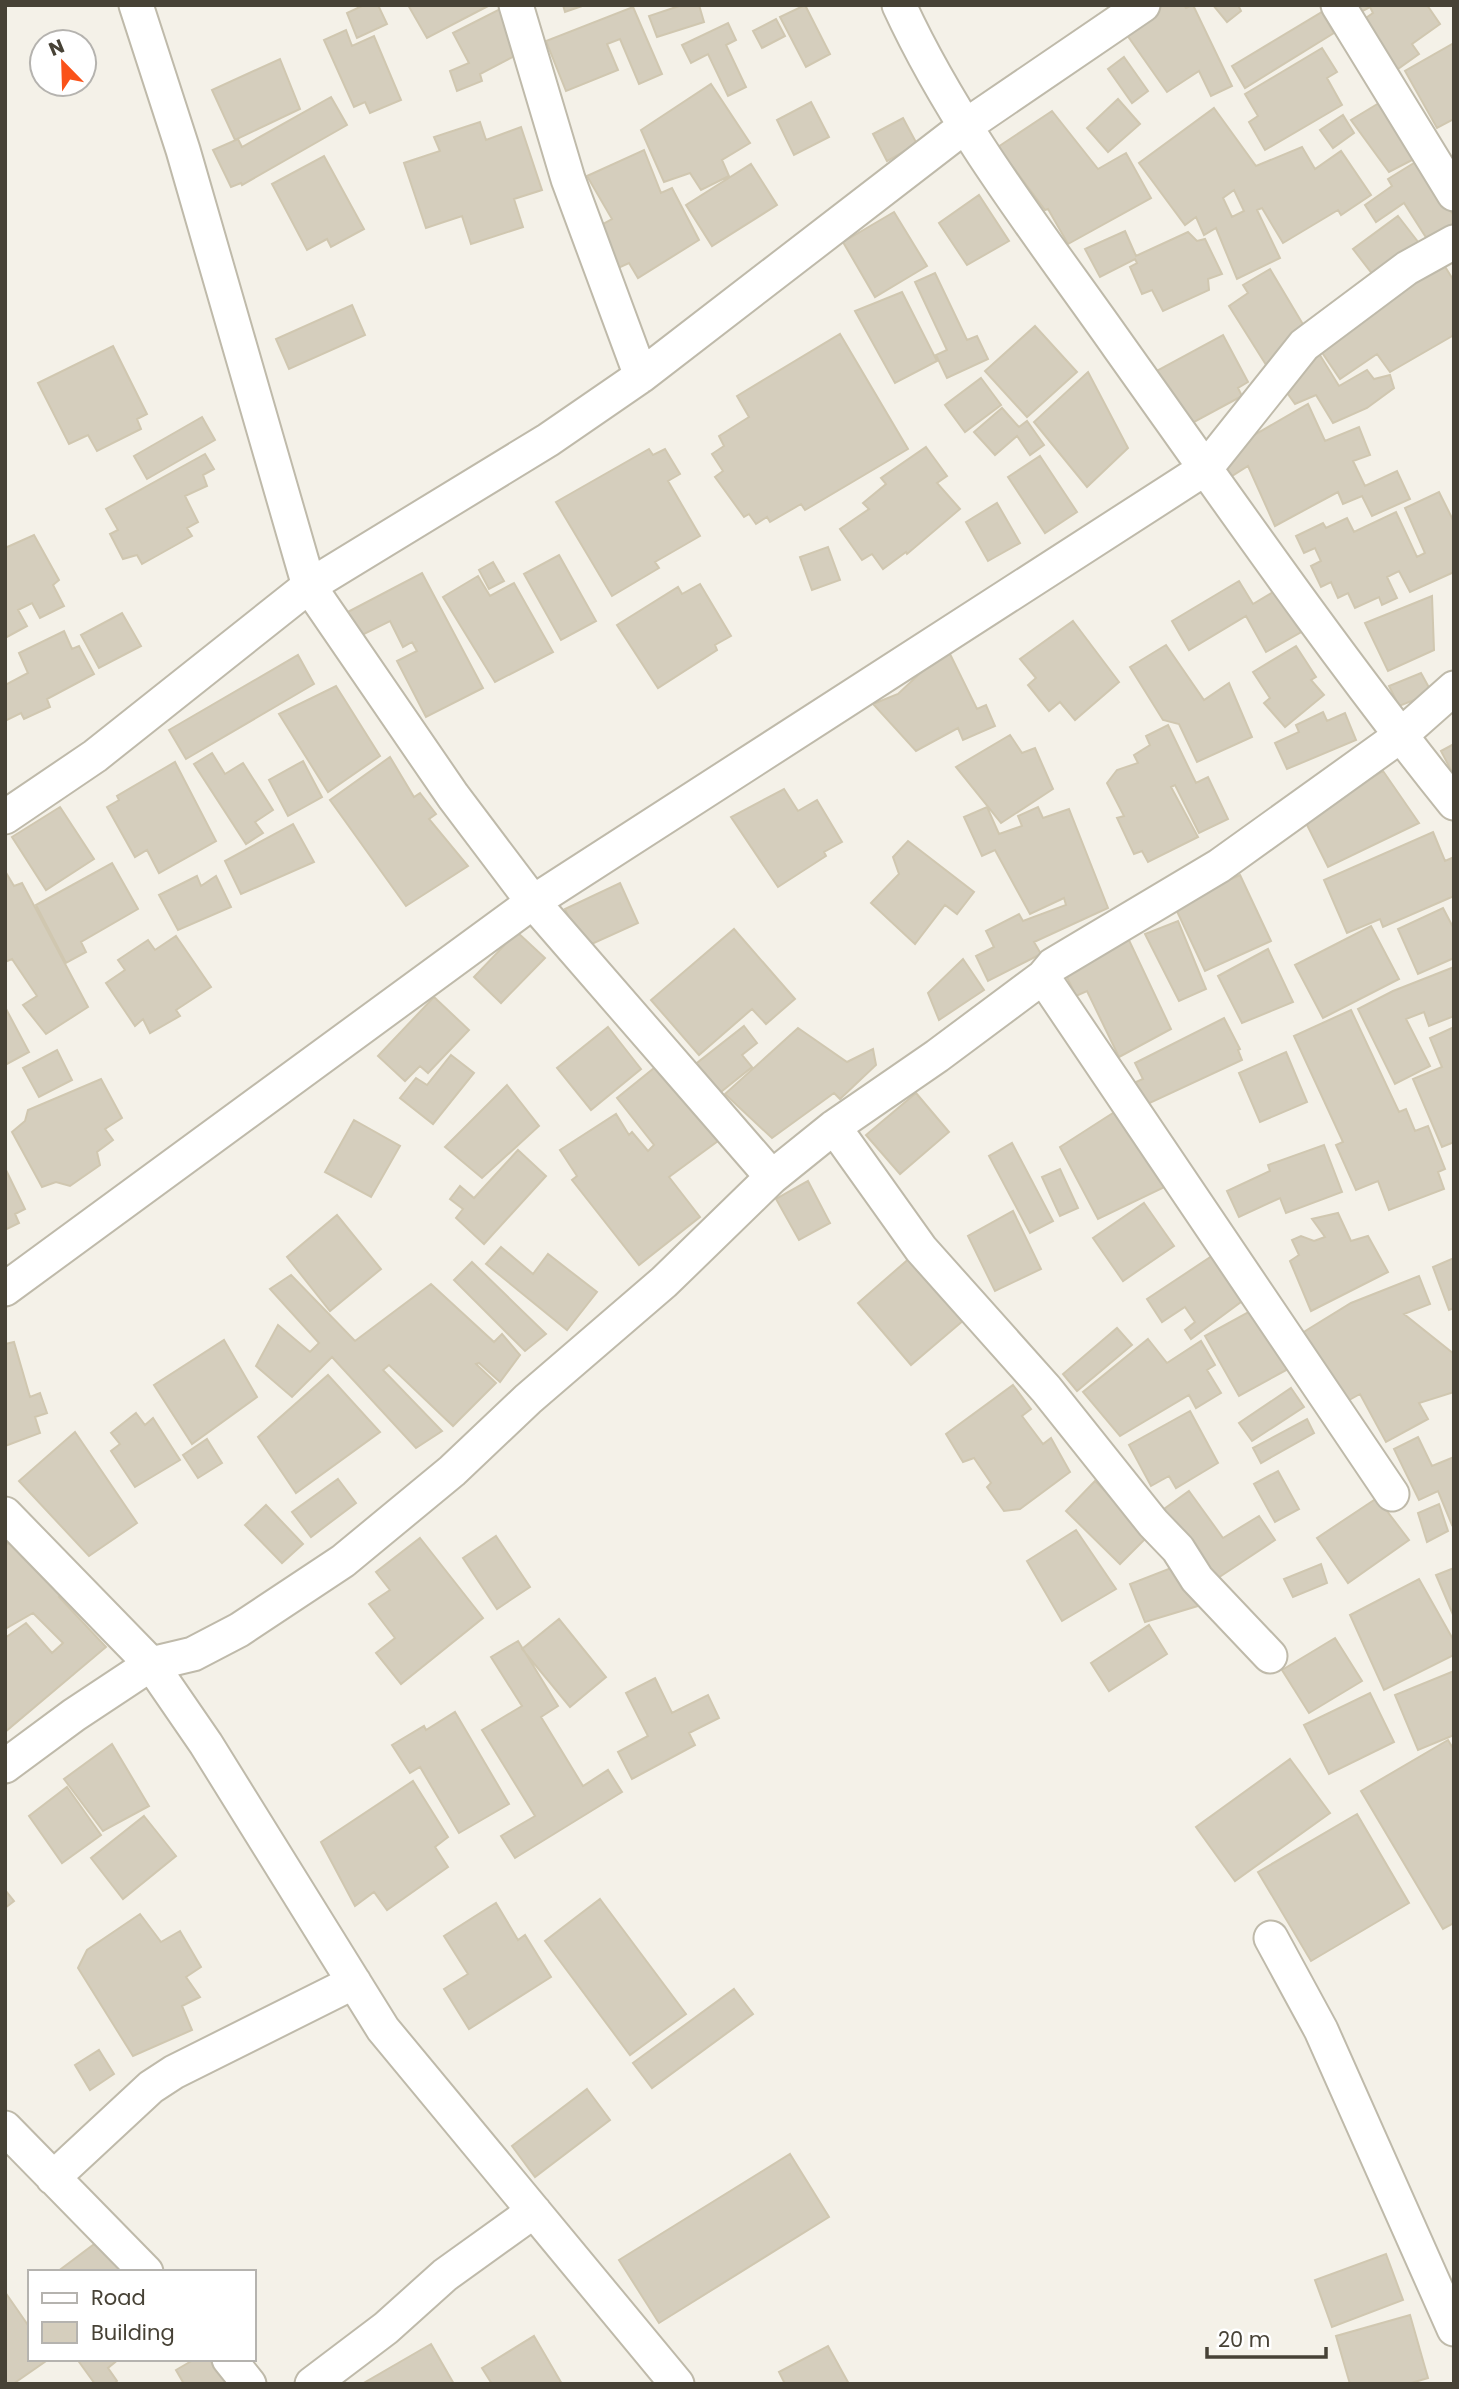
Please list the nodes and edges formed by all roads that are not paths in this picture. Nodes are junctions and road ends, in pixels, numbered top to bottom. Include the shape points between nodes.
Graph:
1 (136, 5) edge
2 (516, 5) edge
3 (900, 5) edge
4 (1143, 5) edge
5 (1338, 5) edge
6 (964, 127) junction
7 (1454, 194) edge
8 (1454, 242) edge
9 (641, 376) junction
10 (1206, 468) junction
11 (309, 586) junction
12 (1454, 688) edge
13 (1400, 736) junction
14 (1454, 803) edge
15 (5, 817) edge
16 (533, 902) junction
17 (1043, 977) junction
18 (834, 1127) junction
19 (772, 1177) junction
20 (5, 1289) edge
21 (1392, 1494) dead end
22 (5, 1514) edge
23 (1270, 1656) dead end
24 (151, 1664) junction
25 (5, 1766) edge
26 (1271, 1938) dead end
27 (354, 1982) junction
28 (5, 2128) edge
29 (53, 2178) junction
30 (534, 2211) junction
31 (144, 2270) edge
32 (1454, 2329) edge
33 (231, 2361) edge
34 (249, 2384) edge
35 (312, 2384) edge
36 (677, 2384) edge

1 - 11 street via 183,150
2 - 9 street via 568,179
3 - 6 street via 919,50
4 - 6 street
5 - 7 street
6 - 9 street
6 - 10 street
8 - 10 street via 1407,268 1304,345
9 - 11 street via 548,440
10 - 13 street
10 - 16 street
11 - 15 street via 95,756
11 - 16 street via 453,796
12 - 13 street
13 - 14 street
13 - 17 street via 1219,866 1053,965
16 - 19 street
16 - 20 street
17 - 18 street
17 - 21 street
18 - 19 street
18 - 23 street via 921,1249 1046,1389 1178,1549 1197,1579
19 - 24 street via 664,1282 527,1399 452,1471 343,1561 239,1630 193,1654
22 - 24 street
24 - 25 street
24 - 27 street
26 - 32 street via 1321,2029
27 - 29 street via 174,2072 151,2087
27 - 30 street via 383,2029
28 - 29 street
29 - 31 street
30 - 35 street via 445,2275 386,2328
30 - 36 street
33 - 34 street

